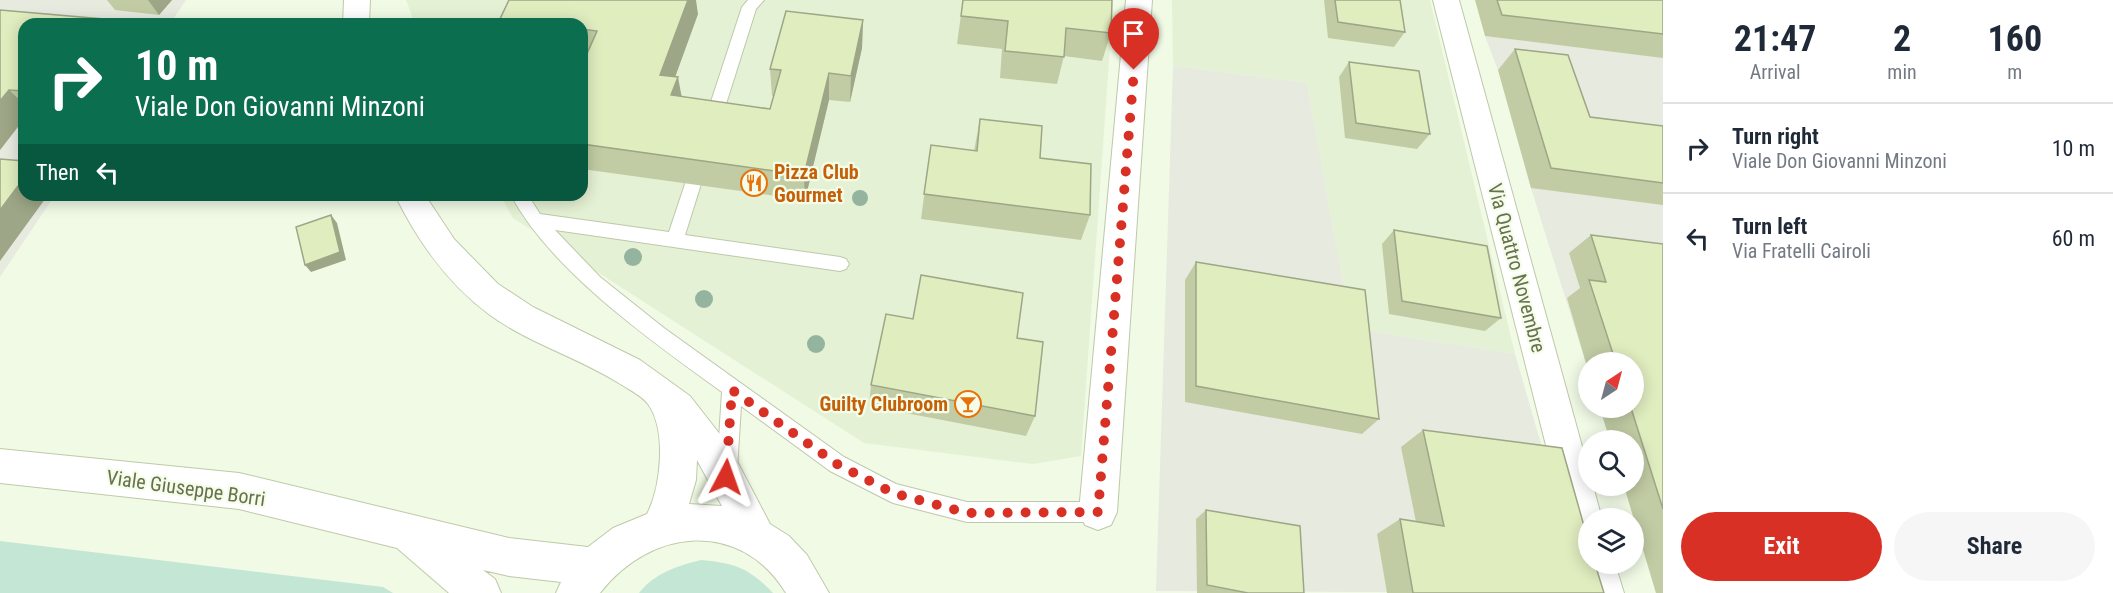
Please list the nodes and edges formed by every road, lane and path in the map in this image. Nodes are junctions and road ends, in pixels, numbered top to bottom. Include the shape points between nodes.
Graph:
1 (357, 0) edge
2 (757, 0) edge
3 (1139, 0) edge
4 (1446, 0) edge
5 (356, 18) edge
6 (711, 127) edge
7 (693, 184) edge
8 (413, 201) edge
9 (523, 201) edge
10 (535, 220) junction
11 (675, 240) junction
12 (840, 264) dead end
13 (732, 390) junction
14 (660, 393) junction
15 (0, 466) edge
16 (726, 477) junction
17 (1581, 508) edge
18 (1098, 512) joint
19 (660, 527) junction
20 (404, 533) junction
21 (756, 535) junction
22 (1599, 574) edge
23 (585, 580) edge
24 (813, 586) edge
25 (481, 593) edge
26 (1604, 593) edge

1 - 5 street
2 - 6 lane via 749,7
3 - 18 street
4 - 17 street, Via Quattro Novembre
7 - 11 lane
8 - 14 street via 421,218 468,279 520,317 607,357
9 - 10 lane
10 - 11 lane
10 - 13 lane via 594,282
11 - 12 lane
13 - 16 lane
13 - 18 lane via 837,464 893,493 967,513
14 - 16 street via 691,420
14 - 19 street via 674,420 680,470 669,511
15 - 20 street, Viale Giuseppe Borri via 239,491
16 - 21 street
19 - 21 street via 693,521 726,524
19 - 23 street via 625,542
20 - 23 street, Viale Giuseppe Borri via 509,557
20 - 25 street, Viale Giuseppe Borri
21 - 24 street via 780,551
22 - 26 street

